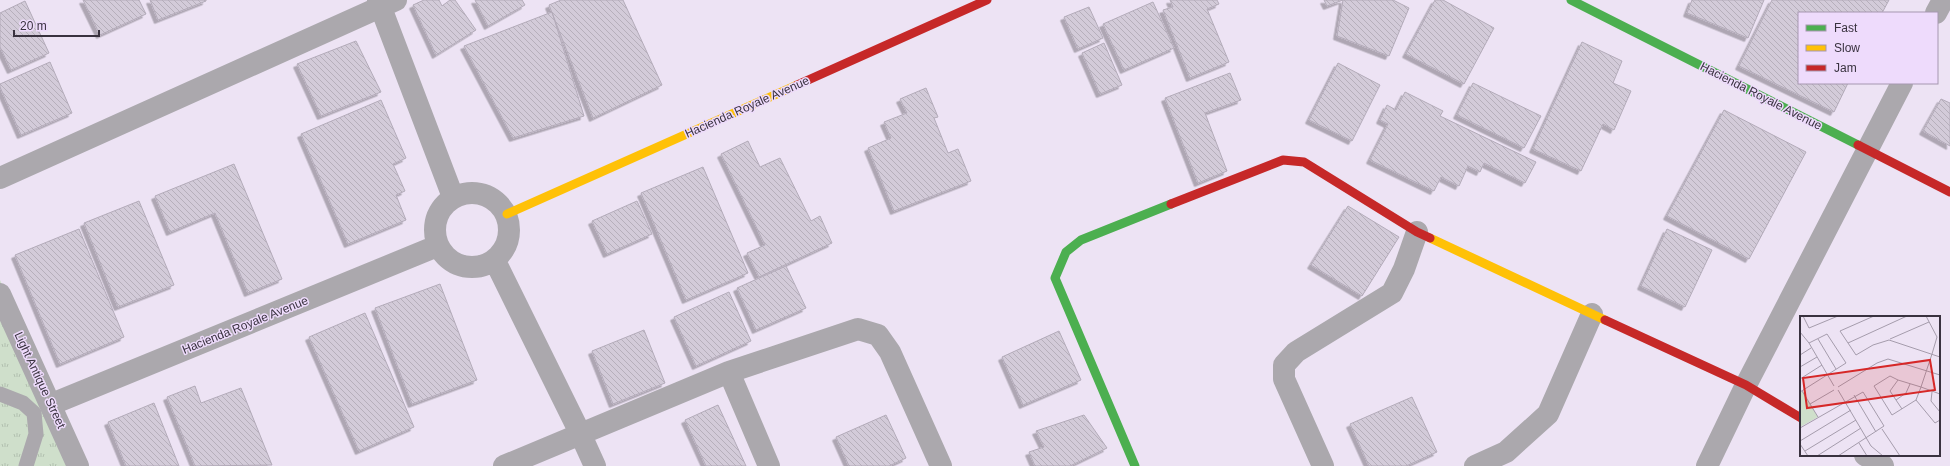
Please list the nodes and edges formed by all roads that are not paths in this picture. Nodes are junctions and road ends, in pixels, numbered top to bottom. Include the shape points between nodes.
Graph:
1 (987, 0) edge
2 (1571, 0) edge
3 (1943, 0) edge
4 (385, 2) edge
5 (1937, 12) edge
6 (1902, 84) edge
7 (1869, 150) junction
8 (0, 178) edge
9 (1950, 192) edge
10 (453, 197) junction
11 (507, 214) junction
12 (1417, 232) junction
13 (438, 246) junction
14 (495, 261) junction
15 (0, 294) edge
16 (1592, 314) junction
17 (729, 372) junction
18 (1746, 385) junction
19 (0, 394) edge
20 (43, 409) junction
21 (1800, 417) edge
22 (580, 433) junction
23 (1867, 456) edge
24 (26, 466) edge
25 (78, 466) edge
26 (504, 466) edge
27 (595, 466) edge
28 (769, 466) edge
29 (941, 466) edge
30 (1134, 466) edge
31 (1323, 466) edge
32 (1475, 466) edge
33 (1707, 466) edge
34 (1883, 466) edge

1 - 11 street, Hacienda Royale Avenue
2 - 7 street, Hacienda Royale Avenue
3 - 5 street
4 - 8 street
4 - 10 street
6 - 7 street
7 - 9 street, Hacienda Royale Avenue
7 - 18 street
10 - 11 street via 468,193 483,194 497,202
10 - 13 street via 440,210 434,228
11 - 14 street via 510,231 506,248
12 - 16 street
12 - 30 street via 1304,162 1283,160 1081,240 1066,252 1054,278
12 - 31 street via 1404,269 1392,293 1296,352 1284,365 1284,379
13 - 14 street via 448,259 463,267 479,267
13 - 20 street, Hacienda Royale Avenue
14 - 22 street
15 - 20 street, Light Antique Street
16 - 18 street
16 - 32 street via 1548,414 1506,452
17 - 22 street
17 - 28 street
17 - 29 street via 858,329 878,335 890,352
18 - 21 street
18 - 33 street
19 - 20 lane
20 - 24 lane
20 - 25 street, Light Antique Street
22 - 26 street
22 - 27 street
23 - 34 street

